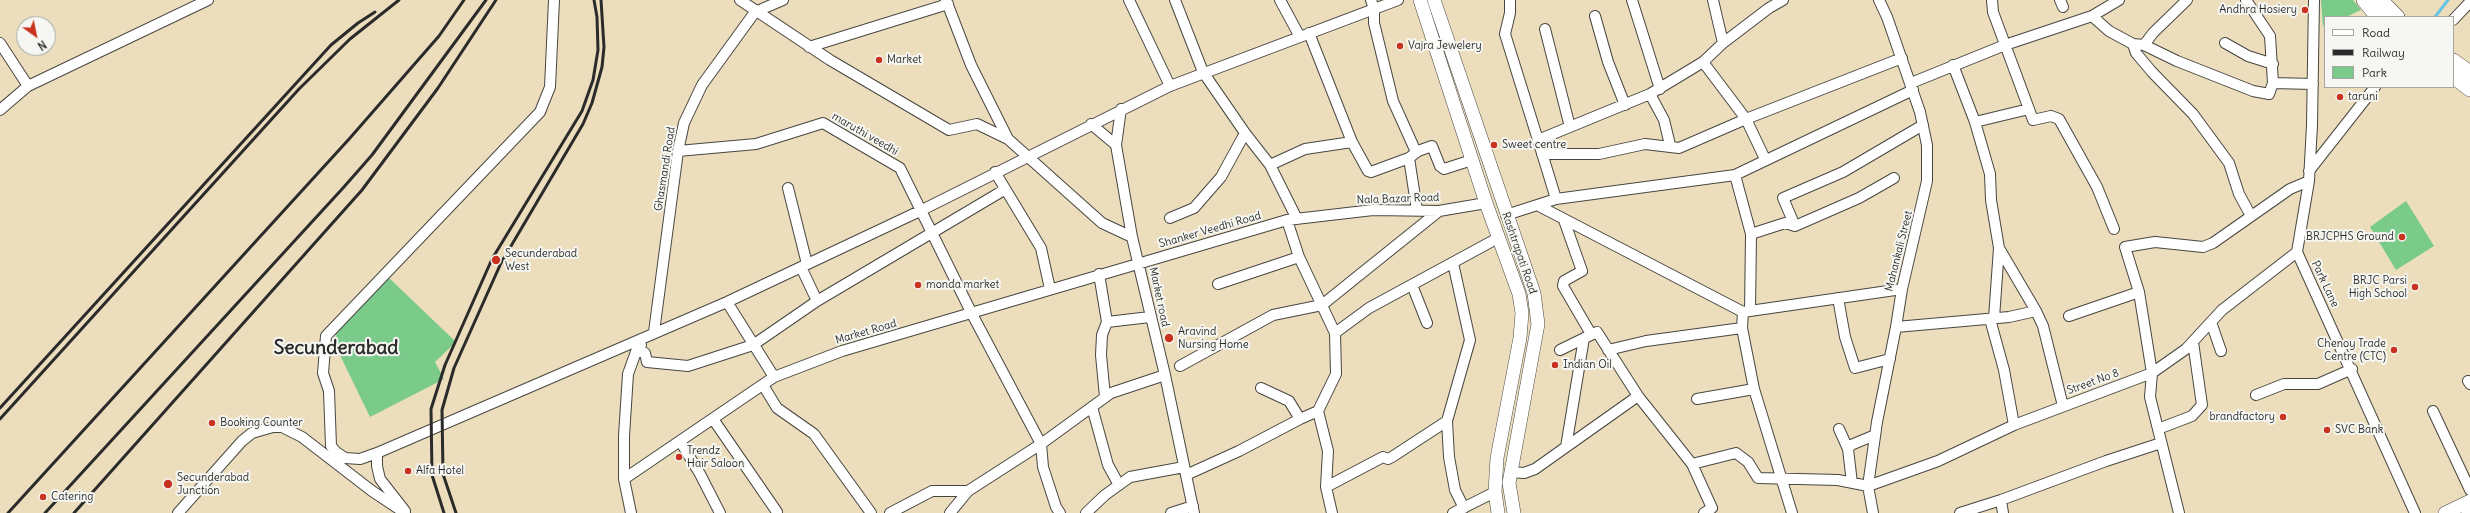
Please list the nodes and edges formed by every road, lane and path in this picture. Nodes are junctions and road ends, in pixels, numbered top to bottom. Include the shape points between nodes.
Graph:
1 (208, 0) edge
2 (554, 0) edge
3 (740, 0) edge
4 (783, 0) edge
5 (1129, 0) edge
6 (1175, 0) edge
7 (1280, 0) edge
8 (1398, 0) edge
9 (1420, 0) edge
10 (1434, 0) edge
11 (1510, 0) edge
12 (1632, 0) edge
13 (1713, 0) edge
14 (1783, 0) edge
15 (1879, 0) edge
16 (1992, 0) edge
17 (2119, 0) edge
18 (2187, 0) edge
19 (2246, 0) edge
20 (2314, 0) edge
21 (2364, 0) edge
22 (2380, 0) edge
23 (947, 2) edge
24 (2470, 2) edge
25 (1373, 4) edge
26 (755, 12) junction
27 (1595, 16) dead end
28 (2092, 16) junction
29 (2377, 16) edge
30 (2396, 16) edge
31 (2454, 19) edge
32 (1545, 29) dead end
33 (1310, 34) junction
34 (1300, 37) junction
35 (0, 43) edge
36 (1723, 43) junction
37 (2225, 43) dead end
38 (2133, 44) junction
39 (2144, 45) junction
40 (2005, 46) junction
41 (809, 47) junction
42 (1902, 58) junction
43 (1703, 62) junction
44 (2454, 62) edge
45 (2273, 64) junction
46 (1953, 65) junction
47 (1203, 72) junction
48 (2470, 73) edge
49 (2454, 77) edge
50 (2273, 83) junction
51 (2313, 84) junction
52 (28, 86) junction
53 (1170, 86) junction
54 (1912, 86) junction
55 (2374, 88) edge
56 (1660, 89) junction
57 (2470, 89) edge
58 (1650, 94) junction
59 (1625, 105) junction
60 (1121, 109) junction
61 (2029, 109) junction
62 (0, 110) edge
63 (1746, 119) junction
64 (1975, 122) junction
65 (1091, 124) junction
66 (1923, 125) junction
67 (1570, 127) junction
68 (1245, 133) junction
69 (1008, 139) junction
70 (1538, 140) junction
71 (1352, 142) junction
72 (1116, 145) junction
73 (1670, 145) junction
74 (678, 151) junction
75 (1542, 154) junction
76 (1412, 155) junction
77 (1026, 156) junction
78 (1765, 159) junction
79 (1472, 160) junction
80 (1270, 165) junction
81 (995, 172) junction
82 (1735, 175) junction
83 (2309, 176) junction
84 (1894, 178) dead end
85 (788, 188) dead end
86 (1004, 190) junction
87 (1556, 199) junction
88 (1486, 203) junction
89 (1539, 206) junction
90 (922, 210) junction
91 (1417, 210) junction
92 (1439, 211) junction
93 (1506, 215) junction
94 (2251, 216) junction
95 (1170, 218) dead end
96 (1292, 220) junction
97 (1564, 220) junction
98 (1795, 226) junction
99 (2114, 229) dead end
100 (934, 233) junction
101 (1750, 234) junction
102 (1132, 238) junction
103 (1498, 238) junction
104 (1999, 248) junction
105 (2297, 252) junction
106 (1299, 257) junction
107 (1139, 262) junction
108 (1453, 263) junction
109 (804, 266) junction
110 (1099, 274) junction
111 (1218, 284) dead end
112 (1412, 285) junction
113 (1050, 289) junction
114 (1902, 289) junction
115 (2139, 292) junction
116 (1838, 298) junction
117 (817, 301) junction
118 (727, 302) junction
119 (1322, 306) junction
120 (2036, 311) junction
121 (1746, 312) junction
122 (972, 314) junction
123 (2069, 316) dead end
124 (1150, 317) junction
125 (1992, 318) junction
126 (1107, 322) junction
127 (2211, 322) junction
128 (1427, 323) dead end
129 (1896, 327) junction
130 (1742, 328) junction
131 (654, 332) junction
132 (1335, 333) junction
133 (1588, 336) junction
134 (1520, 338) junction
135 (1536, 341) junction
136 (2193, 342) junction
137 (753, 346) junction
138 (637, 349) junction
139 (1560, 350) dead end
140 (1608, 350) junction
141 (2221, 351) dead end
142 (1890, 359) junction
143 (1180, 366) dead end
144 (2352, 369) junction
145 (2152, 373) junction
146 (1165, 375) junction
147 (774, 377) junction
148 (763, 385) junction
149 (1261, 388) dead end
150 (1754, 389) junction
151 (2256, 395) dead end
152 (1638, 396) junction
153 (1105, 397) junction
154 (1697, 399) dead end
155 (2063, 406) junction
156 (1092, 407) junction
157 (1318, 411) junction
158 (2432, 411) dead end
159 (1300, 418) junction
160 (713, 419) junction
161 (1447, 421) junction
162 (2014, 425) junction
163 (1839, 429) dead end
164 (2158, 429) junction
165 (1875, 435) junction
166 (680, 441) junction
167 (2161, 443) junction
168 (1041, 444) junction
169 (1566, 447) junction
170 (1848, 449) junction
171 (377, 453) junction
172 (1692, 464) junction
173 (1185, 471) junction
174 (1510, 472) junction
175 (624, 479) junction
176 (1782, 479) junction
177 (1852, 483) junction
178 (1119, 485) junction
179 (1868, 486) junction
180 (1326, 487) junction
181 (2470, 490) edge
182 (968, 491) junction
183 (1495, 492) junction
184 (2001, 500) junction
185 (2470, 501) edge
186 (1464, 508) junction
187 (1194, 510) edge
188 (778, 512) edge
189 (178, 513) edge
190 (406, 513) edge
191 (631, 513) edge
192 (720, 513) edge
193 (871, 513) edge
194 (890, 513) edge
195 (950, 513) edge
196 (1060, 513) edge
197 (1086, 513) edge
198 (1171, 513) edge
199 (1332, 513) edge
200 (1453, 513) edge
201 (1498, 513) edge
202 (1514, 513) edge
203 (1704, 513) edge
204 (1792, 513) edge
205 (1873, 513) edge
206 (1960, 513) edge
207 (2003, 513) edge
208 (2179, 513) edge
209 (2415, 513) edge
210 (2445, 513) edge

1 - 52 street
2 - 171 street via 550,87 540,112 326,336 323,373 329,391 332,446 345,458 360,459
3 - 26 street
4 - 26 street
5 - 53 street
6 - 47 street
7 - 34 street
8 - 25 street
9 - 79 main road, Rashtrapati Road
10 - 93 main road, Rashtrapati Road
11 - 70 street via 1505,34
12 - 56 street
13 - 36 street
14 - 36 street
15 - 42 street, Mahankali Street
16 - 40 street via 1993,12
17 - 28 street
18 - 39 street
19 - 45 street via 2270,36
20 - 51 street, Park Lane
21 - 29 highway
22 - 30 highway
23 - 41 street
23 - 69 street via 971,65
24 - 31 street
25 - 33 street
25 - 76 street via 1374,23 1393,101
26 - 41 street
26 - 74 street, Ghasmandi Road via 702,85 684,123
27 - 59 street via 1608,62
28 - 38 street via 2109,31
28 - 40 street
32 - 67 street
33 - 34 street
33 - 71 street
34 - 47 street
35 - 52 street
36 - 43 street
37 - 45 street via 2248,56
38 - 39 street
38 - 94 street via 2136,53 2193,114 2229,163 2239,194
39 - 50 street via 2253,91 2269,94
40 - 46 street
40 - 61 street
41 - 69 street via 949,130 977,124
42 - 54 street, Mahankali Street
42 - 63 street
43 - 56 street
43 - 63 street
44 - 48 highway
45 - 50 street
46 - 54 street
46 - 64 street
47 - 53 street
47 - 68 street
49 - 57 highway
50 - 51 street
51 - 83 street, Park Lane
52 - 62 street
53 - 60 street
54 - 66 street, Mahankali Street
54 - 78 street
55 - 83 street
56 - 58 street
58 - 59 street
58 - 73 street via 1664,120
59 - 67 street
60 - 65 street
60 - 72 street, Market road
61 - 64 street
61 - 99 street via 2033,120 2051,116 2058,119 2097,187
63 - 73 street via 1679,148
63 - 78 street
64 - 104 street via 1990,174 1991,200
65 - 72 street
65 - 77 street
66 - 98 street via 1843,172 1783,198
66 - 114 street, Mahankali Street via 1928,145 1928,181
67 - 70 street
68 - 80 street
68 - 95 street via 1221,176 1194,208
69 - 77 street
70 - 75 street
71 - 76 street via 1371,172
71 - 80 street via 1305,149
72 - 102 street, Market road
73 - 75 street via 1645,144 1599,154
74 - 90 street, maruthi veedhi via 756,144 823,123 900,168
74 - 131 street, Ghasmandi Road
75 - 87 street
76 - 79 street via 1432,146 1440,166 1444,169
76 - 91 street
77 - 81 street
77 - 102 street via 1102,223
78 - 82 street
79 - 88 main road, Rashtrapati Road
80 - 96 street
81 - 86 street
81 - 90 street
82 - 87 street
82 - 101 street
83 - 94 street
83 - 105 street, Park Lane
84 - 98 street via 1859,198
85 - 109 street
86 - 100 street
86 - 113 street via 1040,248
87 - 89 street
88 - 92 street, Nala Bazar Road
88 - 103 main road, Rashtrapati Road
89 - 93 street
89 - 97 street
90 - 100 street, maruthi veedhi
90 - 109 street
91 - 92 street, Nala Bazar Road
91 - 96 street, Nala Bazar Road via 1373,210
92 - 119 street
93 - 135 main road, Rashtrapati Road via 1534,293 1538,324
94 - 115 street via 2212,243 2203,246 2155,242 2124,247
96 - 106 street
96 - 107 street, Shanker Veedhi Road
97 - 121 street
97 - 133 street via 1582,271 1564,281 1563,286
98 - 101 street via 1785,223
100 - 117 street
100 - 122 street, maruthi veedhi
101 - 121 street
102 - 107 street, Market road
103 - 108 street
103 - 134 main road, Rashtrapati Road via 1518,294 1522,313
104 - 120 street
104 - 125 street
105 - 127 street, Street No 8 via 2222,310
105 - 144 street, Park Lane
106 - 111 street
106 - 119 street
107 - 110 street, Market Road
107 - 124 street, Market road
108 - 112 street
108 - 161 street via 1470,340
109 - 117 street
109 - 118 street
110 - 113 street, Market Road
110 - 126 street
112 - 128 street
112 - 132 street via 1369,308
113 - 122 street, Market Road
114 - 116 street
114 - 129 street, Mahankali Street
115 - 123 street
115 - 145 street
116 - 121 street
116 - 142 street via 1845,337 1855,368
117 - 137 street
118 - 131 street
118 - 137 street
119 - 132 street
119 - 143 street via 1273,316
120 - 125 street
120 - 155 street via 2043,326
121 - 130 street
122 - 147 street, Market Road via 842,351
122 - 168 street, maruthi veedhi
124 - 126 street
124 - 146 street, Market road
125 - 129 street
125 - 162 street
126 - 153 street via 1102,335 1101,355
127 - 136 street, Street No 8
127 - 141 street
129 - 142 street, Mahankali Street
130 - 140 street via 1646,341
130 - 150 street
131 - 138 street
131 - 171 street
132 - 157 street via 1336,374
133 - 139 street
133 - 140 street via 1598,333
133 - 169 street
134 - 135 main road
134 - 183 main road, Rashtrapati Road via 1497,458
135 - 174 main road, Rashtrapati Road
136 - 145 street, Street No 8
136 - 164 street via 2202,404 2192,416
137 - 138 street via 688,366 647,362 645,353
137 - 147 street
138 - 175 street via 628,374
140 - 152 street
142 - 165 street, Mahankali Street
144 - 151 street via 2318,384 2284,384
144 - 209 street, Park Lane
145 - 155 street, Street No 8
145 - 164 street via 2150,397
146 - 153 street via 1118,389
146 - 173 street, Market road
147 - 148 street, Market Road
148 - 160 street, Market Road
148 - 193 street via 777,408 814,434
149 - 159 street via 1289,402
150 - 154 street
150 - 176 street
152 - 169 street
152 - 172 street
153 - 156 street
155 - 162 street, Street No 8
156 - 168 street
156 - 178 street via 1108,465
157 - 159 street
157 - 180 street via 1328,451
158 - 181 street
159 - 173 street via 1239,451
160 - 166 street, Market Road
160 - 188 street
161 - 180 street via 1392,457 1383,457
161 - 186 street via 1455,490
162 - 179 street, Street No 8 via 1938,461
163 - 170 street
164 - 167 street
165 - 170 street via 1850,444
165 - 179 street, Mahankali Street
166 - 175 street, Market Road
166 - 192 street
167 - 184 street
167 - 208 street
168 - 182 street
168 - 196 street via 1043,467
169 - 174 street via 1535,469
170 - 177 street
171 - 190 street via 376,466 380,479
172 - 176 street via 1736,453 1748,462 1758,478
172 - 203 street via 1712,508
173 - 178 street via 1130,477
173 - 187 street, Market road
174 - 202 main road, Rashtrapati Road via 1508,482
175 - 191 street
176 - 177 street via 1830,479
176 - 204 street
177 - 179 street
178 - 197 street
179 - 205 street, Mahankali Street
180 - 199 street
182 - 194 street via 932,491
182 - 195 street
183 - 186 street
183 - 201 main road, Rashtrapati Road
184 - 206 street
184 - 207 street
185 - 210 main road
186 - 200 street
187 - 198 street
189 - 190 street via 242,440 252,433 273,427 302,437 372,491

